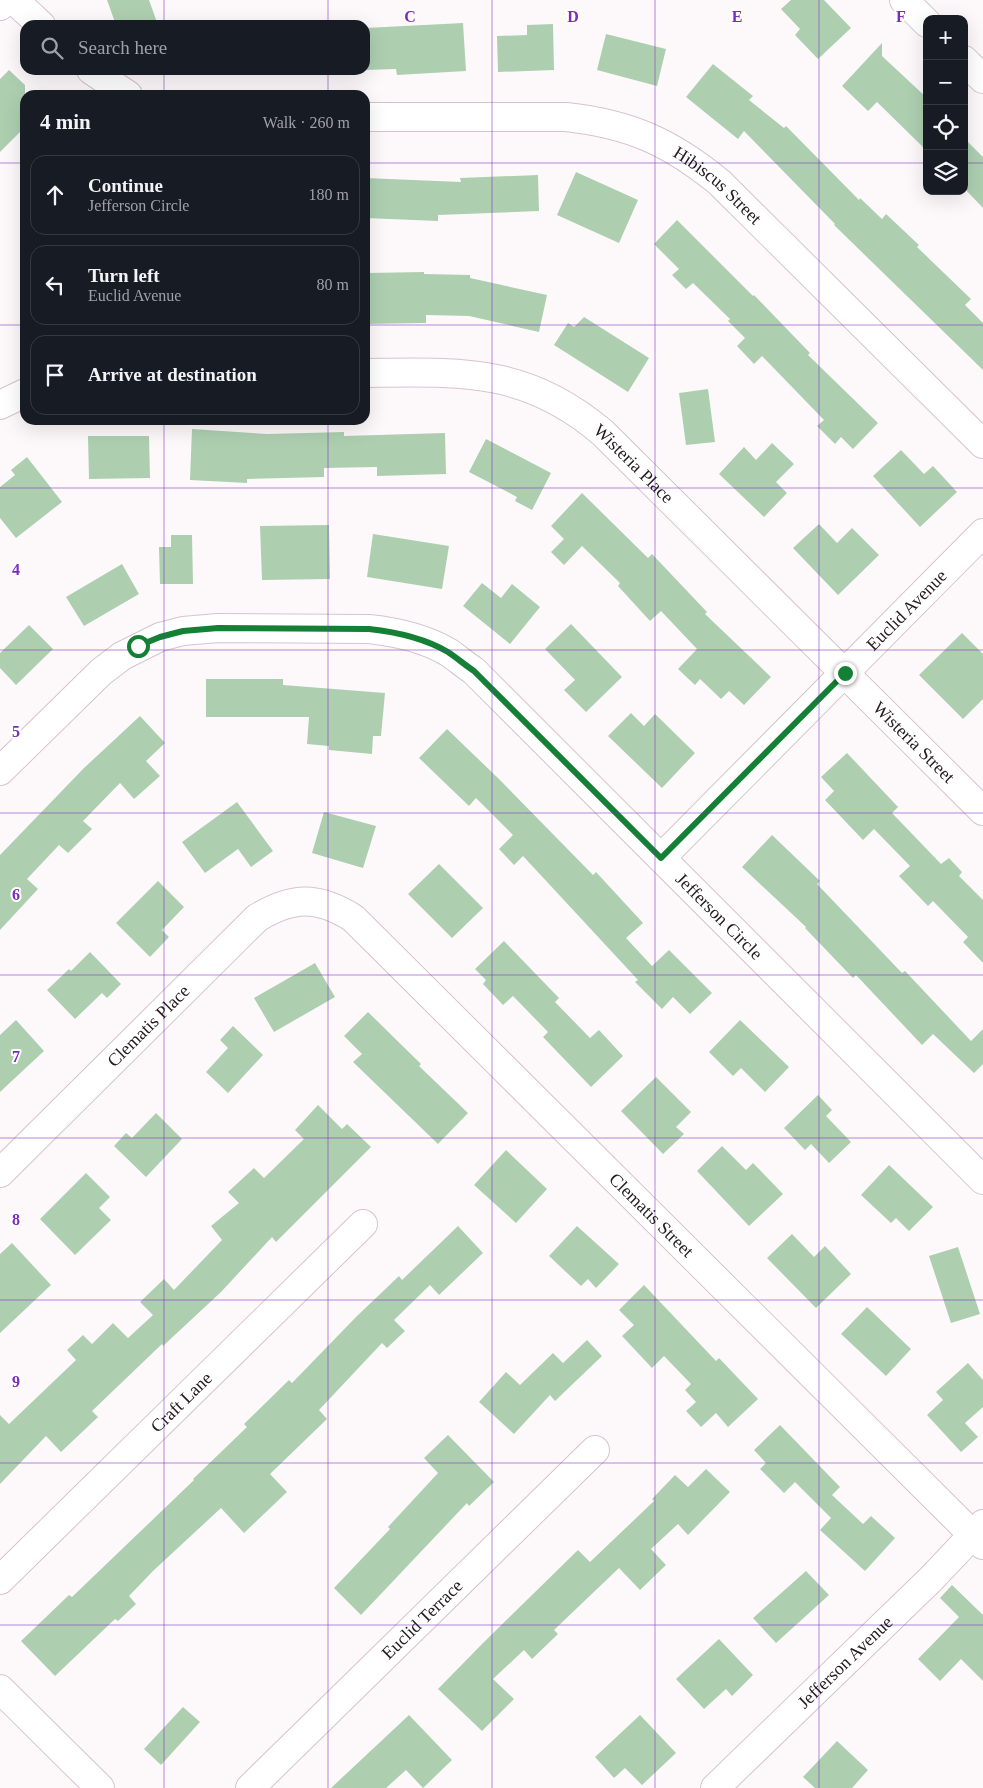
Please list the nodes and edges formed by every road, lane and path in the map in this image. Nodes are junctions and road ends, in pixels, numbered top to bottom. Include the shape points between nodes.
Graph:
1 (7, 0) edge
2 (14, 0) edge
3 (904, 0) edge
4 (0, 6) edge
5 (923, 18) edge
6 (36, 20) edge
7 (968, 64) edge
8 (98, 75) edge
9 (983, 79) edge
10 (121, 90) edge
11 (370, 117) edge
12 (370, 373) edge
13 (20, 395) edge
14 (0, 405) edge
15 (983, 444) edge
16 (983, 534) edge
17 (845, 673) junction
18 (0, 771) edge
19 (983, 811) edge
20 (661, 858) junction
21 (310, 901) joint
22 (0, 1173) edge
23 (983, 1180) edge
24 (363, 1224) dead end
25 (595, 1450) dead end
26 (980, 1535) edge
27 (0, 1580) edge
28 (0, 1689) edge
29 (100, 1788) edge
30 (250, 1788) edge
31 (715, 1788) edge

1 - 4 street
2 - 6 street
3 - 5 street
7 - 9 street
8 - 10 street
11 - 15 street, Hibiscus Street via 566,117 618,126 663,143 719,182
12 - 17 street, Wisteria Place via 453,372 492,377 534,390 569,407 603,433
13 - 14 street
16 - 17 street, Euclid Avenue
17 - 19 street, Wisteria Street
17 - 20 street, Euclid Avenue
18 - 20 street, Jefferson Circle via 101,672 122,656 160,637 218,628 390,631 420,639 448,652 474,671
20 - 23 street, Jefferson Circle
21 - 22 street, Clematis Place via 292,902 257,918
21 - 26 street, Clematis Street via 337,908 354,918
24 - 27 street, Craft Lane
25 - 30 street, Euclid Terrace
26 - 31 street, Jefferson Avenue
28 - 29 street

